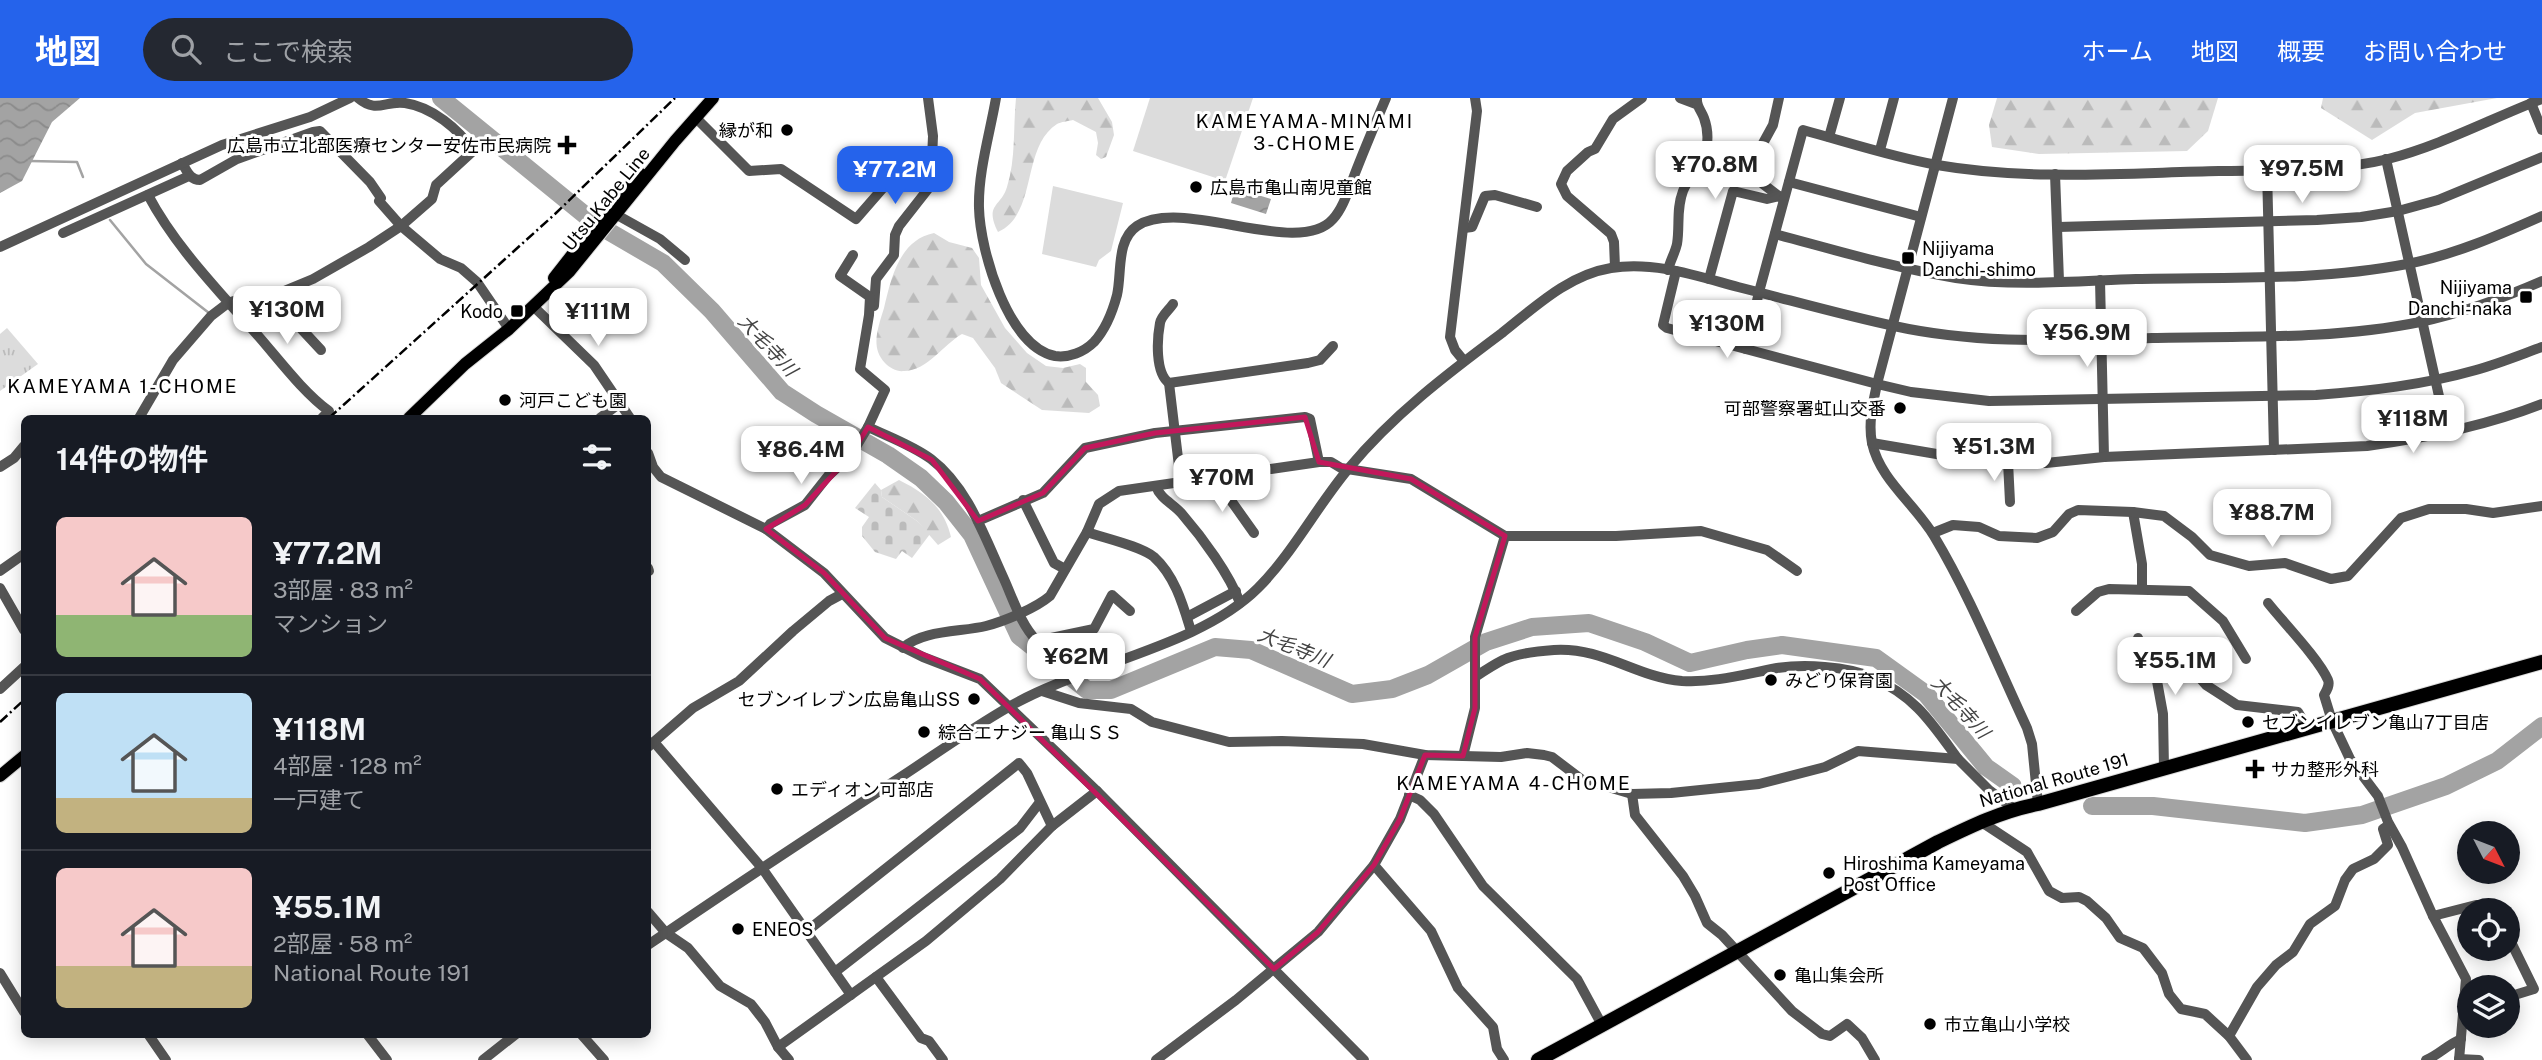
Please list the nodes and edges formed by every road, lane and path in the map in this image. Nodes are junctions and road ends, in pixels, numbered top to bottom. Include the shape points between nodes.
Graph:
1 (350, 98) edge
2 (358, 98) edge
3 (713, 98) edge
4 (928, 98) edge
5 (996, 98) edge
6 (1386, 98) edge
7 (1475, 98) edge
8 (1642, 98) edge
9 (1680, 98) edge
10 (1779, 98) edge
11 (1840, 98) edge
12 (1894, 98) edge
13 (1953, 98) edge
14 (2542, 99) edge
15 (1697, 101) edge
16 (2531, 103) junction
17 (695, 117) junction
18 (2542, 130) edge
19 (1829, 137) junction
20 (1881, 150) junction
21 (2542, 157) edge
22 (2386, 159) junction
23 (182, 163) junction
24 (1935, 165) junction
25 (903, 166) dead end
26 (2267, 170) junction
27 (2055, 174) junction
28 (189, 176) junction
29 (1789, 182) junction
30 (148, 195) junction
31 (1782, 198) junction
32 (1537, 207) dead end
33 (2398, 211) junction
34 (612, 216) junction
35 (2542, 216) edge
36 (1921, 217) junction
37 (2268, 221) junction
38 (401, 226) junction
39 (2058, 227) junction
40 (1464, 228) junction
41 (63, 233) dead end
42 (1775, 234) junction
43 (0, 247) edge
44 (853, 255) dead end
45 (685, 260) dead end
46 (2409, 263) junction
47 (1615, 267) junction
48 (1908, 269) junction
49 (1672, 270) junction
50 (2269, 276) junction
51 (1709, 279) junction
52 (2100, 280) junction
53 (2059, 281) junction
54 (2542, 281) edge
55 (1759, 292) junction
56 (268, 293) junction
57 (228, 303) junction
58 (1173, 304) dead end
59 (533, 306) junction
60 (870, 315) junction
61 (2422, 321) junction
62 (1892, 326) junction
63 (509, 329) junction
64 (2271, 336) junction
65 (2101, 339) junction
66 (1332, 346) dead end
67 (2542, 347) edge
68 (1746, 349) junction
69 (321, 351) dead end
70 (1464, 362) junction
71 (2435, 380) junction
72 (1169, 383) junction
73 (1877, 384) junction
74 (2272, 395) junction
75 (2104, 400) junction
76 (620, 403) junction
77 (2542, 404) edge
78 (141, 415) edge
79 (325, 415) edge
80 (412, 415) edge
81 (604, 415) edge
82 (628, 415) edge
83 (867, 429) junction
84 (1174, 432) junction
85 (2447, 432) junction
86 (1872, 443) junction
87 (21, 450) edge
88 (2274, 450) junction
89 (2104, 457) junction
90 (651, 461) edge
91 (1319, 462) junction
92 (2008, 462) junction
93 (0, 467) edge
94 (1349, 468) junction
95 (1215, 478) junction
96 (1181, 483) junction
97 (1156, 486) junction
98 (1023, 500) junction
99 (2010, 502) dead end
100 (2542, 506) edge
101 (2133, 512) junction
102 (978, 521) junction
103 (766, 529) junction
104 (1087, 532) junction
105 (1254, 533) dead end
106 (1933, 533) junction
107 (1505, 536) junction
108 (21, 556) edge
109 (1065, 569) junction
110 (0, 571) edge
111 (1797, 571) dead end
112 (0, 588) edge
113 (2142, 589) junction
114 (1236, 591) junction
115 (842, 594) junction
116 (1240, 603) junction
117 (2268, 603) dead end
118 (1129, 611) dead end
119 (2076, 611) dead end
120 (1016, 614) junction
121 (1187, 617) junction
122 (21, 625) edge
123 (1191, 631) junction
124 (2138, 638) dead end
125 (903, 648) junction
126 (2246, 659) dead end
127 (2542, 662) edge
128 (2192, 669) dead end
129 (21, 670) edge
130 (1475, 674) junction
131 (0, 689) edge
132 (1046, 689) junction
133 (1010, 706) junction
134 (2332, 721) junction
135 (2307, 727) junction
136 (651, 744) edge
137 (1425, 755) junction
138 (1463, 756) junction
139 (21, 758) edge
140 (1958, 759) junction
141 (2164, 768) junction
142 (0, 776) edge
143 (1097, 791) junction
144 (1632, 794) junction
145 (1409, 795) junction
146 (1040, 802) junction
147 (2038, 803) junction
148 (2013, 808) junction
149 (1980, 821) junction
150 (2389, 824) junction
151 (1052, 826) junction
152 (1374, 865) junction
153 (762, 867) junction
154 (2457, 910) edge
155 (651, 916) edge
156 (2433, 916) junction
157 (807, 931) junction
158 (666, 933) junction
159 (651, 943) edge
160 (1736, 952) junction
161 (2520, 960) edge
162 (1274, 969) junction
163 (835, 972) junction
164 (0, 973) edge
165 (2464, 975) edge
166 (876, 977) junction
167 (2520, 993) edge
168 (851, 995) junction
169 (21, 1007) edge
170 (1601, 1025) junction
171 (2229, 1036) junction
172 (151, 1038) edge
173 (370, 1038) edge
174 (511, 1038) edge
175 (585, 1038) edge
176 (2461, 1039) joint
177 (778, 1047) junction
178 (1159, 1059) edge
179 (2459, 1059) edge
180 (166, 1060) edge
181 (387, 1060) edge
182 (483, 1060) edge
183 (604, 1060) edge
184 (789, 1060) edge
185 (943, 1060) edge
186 (1364, 1060) edge
187 (1504, 1060) edge
188 (1538, 1060) edge
189 (1875, 1060) edge
190 (2247, 1060) edge
191 (2426, 1060) edge
192 (2479, 1060) edge

1 - 23 street
2 - 38 street via 372,107 405,103 432,114 464,136 473,151 436,185 432,199
3 - 17 main road, Utsu Kabe Line
4 - 60 street via 933,136 931,182 899,226 894,255 876,279
5 - 6 street via 979,192 995,282 1029,343 1063,357 1084,350 1102,331 1118,292 1125,241 1137,226 1161,218 1291,233 1326,226 1341,208
7 - 40 street
8 - 47 street via 1613,119 1595,149 1567,171 1560,184 1611,234
9 - 15 street
10 - 31 street via 1773,125 1750,167
11 - 19 street
12 - 20 street
13 - 24 street
14 - 16 street
15 - 49 street via 1707,147 1702,166 1682,192
16 - 18 street
16 - 22 street
17 - 25 street via 749,171 781,169 856,219
17 - 34 main road, Utsu Kabe Line
19 - 20 street
19 - 29 street via 1803,130
20 - 24 street
21 - 33 street via 2438,200
22 - 26 street
22 - 33 street
23 - 28 street
23 - 43 street
24 - 27 street
24 - 36 street
26 - 27 street
26 - 37 street
27 - 39 street
28 - 30 street
28 - 38 street via 201,180 237,159 320,131 370,182 379,201
29 - 31 street
29 - 36 street
30 - 41 street
30 - 57 street via 164,225
31 - 42 street
31 - 51 street via 1733,191
32 - 40 street via 1485,196 1472,227
33 - 37 street
33 - 46 street
34 - 45 street via 660,239
34 - 59 main road, Utsu Kabe Line via 569,272
35 - 46 street via 2494,237
36 - 48 street
37 - 39 street
37 - 50 street
38 - 56 street via 333,269 284,291
38 - 63 street via 477,282
39 - 53 street
40 - 70 street via 1450,337
42 - 48 street
42 - 55 street
44 - 60 street via 840,276 870,297
46 - 50 street
46 - 61 street
47 - 49 street
47 - 70 street via 1563,286
48 - 53 street via 1984,281
48 - 62 street
49 - 51 street
49 - 68 street via 1662,325
50 - 52 street
50 - 64 street
51 - 55 street
52 - 53 street
52 - 65 street
54 - 61 street
55 - 62 street
55 - 68 street
56 - 57 street
56 - 69 street
57 - 78 street via 173,360
57 - 79 street via 330,411
58 - 72 street via 1160,320 1158,369
59 - 63 main road, Utsu Kabe Line
59 - 76 street via 594,365
60 - 83 street via 860,369 885,390
61 - 64 street via 2337,333
61 - 71 street
62 - 65 street via 1996,341
62 - 73 street
63 - 80 main road, Utsu Kabe Line
64 - 65 street
64 - 74 street
65 - 75 street
66 - 72 street via 1320,360 1308,363
67 - 71 street
68 - 73 street
70 - 94 street via 1392,421
71 - 74 street via 2370,391
71 - 85 street
72 - 84 street
73 - 75 street via 1989,401
73 - 86 street via 1870,423
74 - 75 street
74 - 88 street
75 - 89 street
76 - 81 street
76 - 82 street
77 - 85 street via 2490,423
83 - 102 street via 932,460
83 - 103 street via 851,455 805,505
84 - 91 street via 1305,417 1310,419
84 - 96 street
84 - 98 street via 1085,448 1043,493
85 - 88 street via 2367,446
86 - 92 street
86 - 106 street via 1891,482
87 - 93 street
88 - 89 street
89 - 92 street
90 - 103 street via 668,482
91 - 94 street
91 - 95 street
92 - 99 street
94 - 107 street via 1411,479
94 - 116 street via 1266,579
95 - 96 street
95 - 105 street
96 - 97 street
97 - 104 street via 1108,496 1099,504
97 - 114 street via 1182,513
98 - 102 street
98 - 109 street via 1054,563
100 - 101 street via 2493,513 2429,509 2401,518 2348,576 2331,579 2285,563 2249,566 2210,555 2164,516
101 - 106 street via 2078,510 2053,532 2037,538 1999,536 1979,527 1953,525
101 - 113 street
102 - 120 street
103 - 115 street via 824,573
104 - 109 street
104 - 121 street via 1153,556 1181,598
106 - 147 street via 2027,729
107 - 111 street via 1701,531 1767,550
107 - 130 street via 1475,637
108 - 110 street
109 - 120 street via 1050,596
112 - 122 street
113 - 119 street via 2098,592
113 - 126 street via 2189,590 2223,621
114 - 116 street
114 - 121 street
115 - 125 street via 885,638
115 - 136 street via 739,681 693,708
116 - 123 street
117 - 134 street via 2329,681 2324,695
118 - 120 street via 1112,594 1094,629 1037,641
120 - 125 street via 992,624 909,642
121 - 123 street
123 - 132 street
124 - 141 street via 2157,681
125 - 133 street via 980,679
127 - 134 highway, National Route 191
128 - 135 street via 2206,685 2237,705 2298,712
129 - 131 street
130 - 138 street via 1475,708
130 - 140 street via 1505,659 1555,650 1607,656 1650,676 1682,681 1710,681 1781,668 1840,668 1900,692 1919,707
132 - 133 street
132 - 137 street via 1079,703 1131,709 1152,722 1229,742 1363,744
133 - 143 street
133 - 153 street
134 - 135 highway, National Route 191
134 - 150 street via 2350,759 2378,796
135 - 141 highway, National Route 191
136 - 153 street
137 - 138 street
137 - 145 street
138 - 144 street via 1544,755 1581,779
139 - 142 main road
140 - 144 street via 1858,751 1825,767 1759,784
140 - 148 street
141 - 147 highway, National Route 191
143 - 151 street
143 - 162 street
144 - 160 street via 1634,814 1683,876 1707,923
145 - 152 street
145 - 170 street via 1434,814 1483,886 1577,979
146 - 151 street
146 - 157 street via 1019,763
146 - 163 street via 1020,828
147 - 148 highway, National Route 191
148 - 149 highway, National Route 191
149 - 160 highway, National Route 191
149 - 171 street via 2027,852 2049,891 2087,901 2120,938 2143,948 2181,1009 2205,1014
150 - 156 street
150 - 171 street via 2383,829 2385,850 2353,869 2335,906 2310,924 2293,952 2257,987
151 - 166 street via 1000,879
152 - 162 street via 1318,932
152 - 187 street via 1431,931 1458,988 1493,1027
153 - 157 street
153 - 158 street
154 - 156 street
155 - 158 street
156 - 165 street
157 - 163 street
158 - 159 street
158 - 177 street via 688,948 720,986 751,1004
160 - 170 highway, National Route 191
160 - 189 street via 1812,1027 1830,1036 1847,1024
161 - 167 street via 2534,989
162 - 178 street
162 - 186 street
163 - 168 street
164 - 169 street
166 - 168 street
166 - 185 street
168 - 177 street
170 - 188 highway, National Route 191
171 - 190 street
172 - 180 street
173 - 181 street
174 - 182 street
175 - 183 street
176 - 179 street
176 - 191 street
177 - 184 street
179 - 192 street

